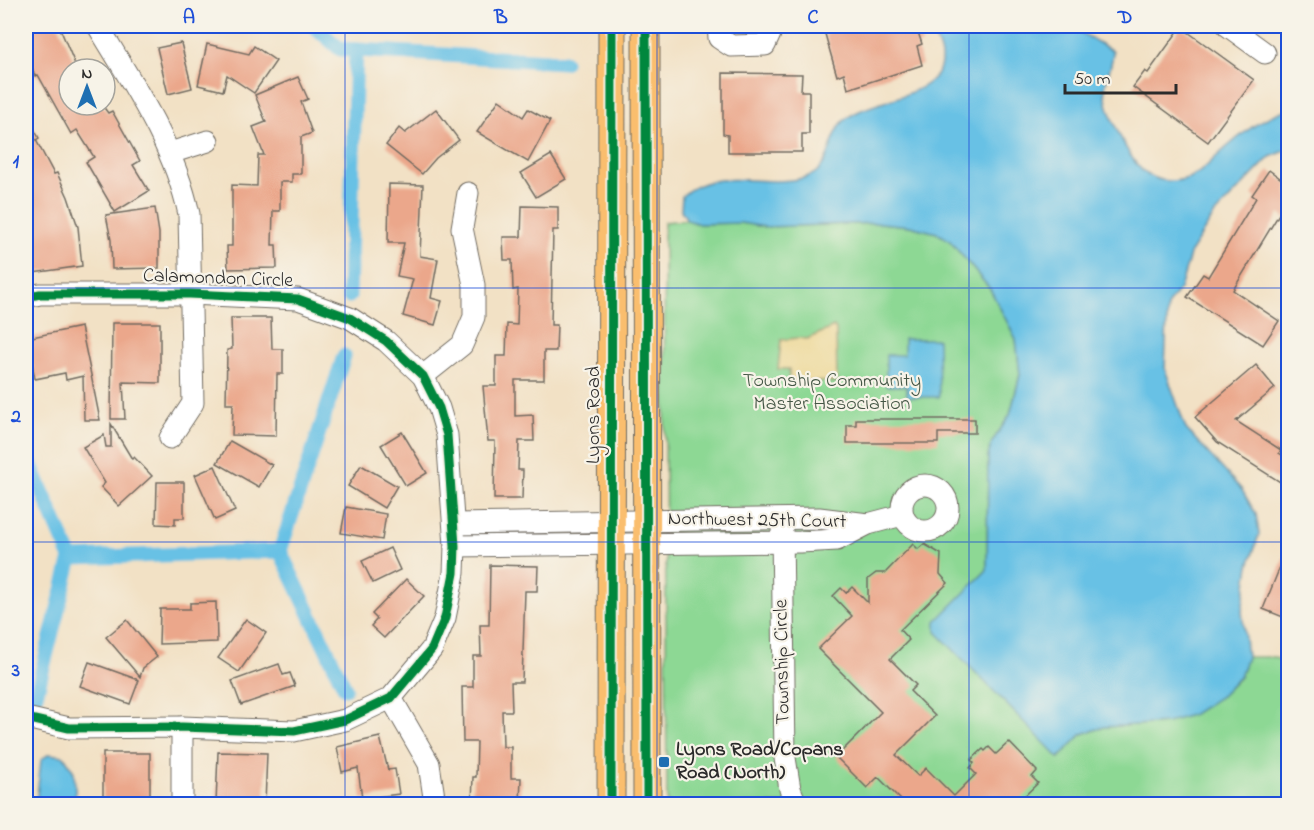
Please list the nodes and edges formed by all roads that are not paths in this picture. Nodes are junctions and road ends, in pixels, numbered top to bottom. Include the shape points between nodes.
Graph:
1 (98, 26) edge
2 (612, 26) edge
3 (646, 26) edge
4 (718, 26) edge
5 (770, 26) edge
6 (1228, 26) edge
7 (1264, 53) dead end
8 (208, 141) dead end
9 (170, 153) junction
10 (468, 193) dead end
11 (190, 294) junction
12 (26, 297) edge
13 (423, 376) junction
14 (170, 438) dead end
15 (902, 515) dead end
16 (782, 518) junction
17 (454, 524) junction
18 (868, 524) junction
19 (645, 532) junction
20 (612, 533) junction
21 (782, 543) junction
22 (455, 546) junction
23 (391, 698) junction
24 (26, 718) edge
25 (182, 727) junction
26 (182, 804) edge
27 (435, 804) edge
28 (611, 804) edge
29 (647, 804) edge
30 (796, 804) edge

1 - 9 street
2 - 20 main road, Lyons Road
3 - 19 main road
4 - 5 street via 719,38 731,46 765,45
6 - 7 street
8 - 9 street
9 - 11 street via 189,214
10 - 13 street via 462,228 474,285 474,317 462,345
11 - 12 street, Calamondon Circle
11 - 13 street, Calamondon Circle via 298,299 350,318 386,341
11 - 14 street via 193,403
13 - 17 street, Calamondon Circle via 447,435
15 - 18 street, Northwest 25th Court
16 - 18 street, Northwest 25th Court
16 - 19 street, Northwest 25th Court
16 - 21 street, Township Circle
17 - 20 street
17 - 22 street, Calamondon Circle
18 - 21 street, Northwest 25th Court via 837,540
19 - 20 street
19 - 21 street, Northwest 25th Court
19 - 29 main road
20 - 22 street
20 - 28 main road, Lyons Road
21 - 30 street, Township Circle via 785,758
22 - 23 street, Calamondon Circle via 454,573 432,649
23 - 25 street, Calamondon Circle via 345,720 294,731
23 - 27 street via 429,764
24 - 25 street, Calamondon Circle via 69,728
25 - 26 street

